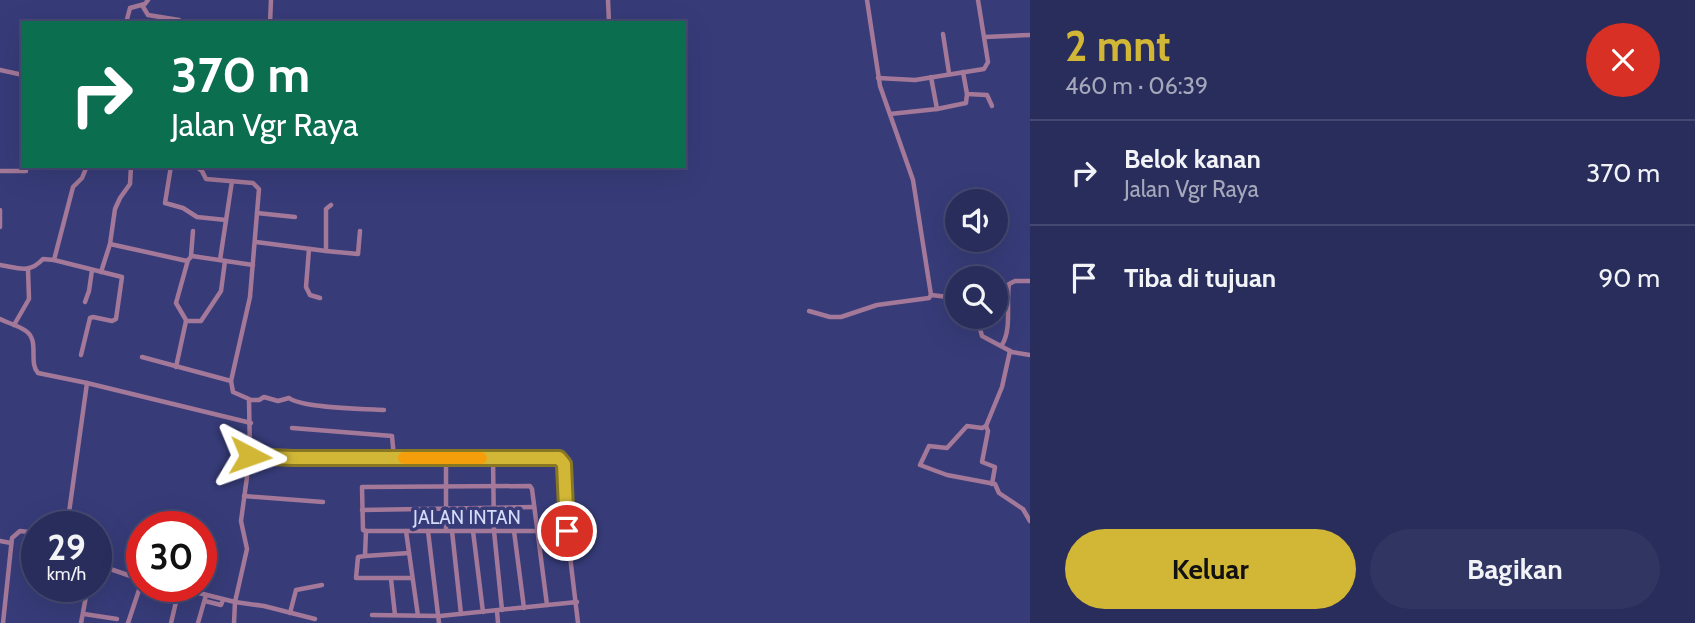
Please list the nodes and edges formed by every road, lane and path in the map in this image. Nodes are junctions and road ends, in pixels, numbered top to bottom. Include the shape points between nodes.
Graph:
1 (148, 0) edge
2 (271, 0) edge
3 (608, 0) edge
4 (867, 0) edge
5 (978, 0) edge
6 (142, 5) junction
7 (127, 21) edge
8 (180, 21) edge
9 (270, 21) edge
10 (609, 21) edge
11 (943, 34) dead end
12 (1030, 36) edge
13 (985, 37) junction
14 (0, 70) edge
15 (963, 72) junction
16 (948, 73) junction
17 (21, 75) edge
18 (930, 77) junction
19 (878, 78) junction
20 (967, 94) junction
21 (992, 106) dead end
22 (937, 109) junction
23 (890, 114) junction
24 (86, 168) edge
25 (131, 168) edge
26 (171, 168) edge
27 (198, 168) edge
28 (0, 171) edge
29 (26, 171) dead end
30 (232, 181) junction
31 (331, 205) dead end
32 (0, 210) edge
33 (257, 213) junction
34 (295, 217) dead end
35 (226, 220) junction
36 (0, 227) edge
37 (193, 231) dead end
38 (360, 231) dead end
39 (256, 242) junction
40 (110, 244) junction
41 (309, 249) junction
42 (326, 251) junction
43 (190, 258) junction
44 (54, 260) junction
45 (223, 260) junction
46 (0, 265) edge
47 (253, 265) junction
48 (28, 269) junction
49 (92, 270) junction
50 (100, 272) junction
51 (1030, 281) edge
52 (1008, 294) edge
53 (931, 295) junction
54 (945, 297) edge
55 (320, 298) dead end
56 (85, 302) dead end
57 (809, 311) dead end
58 (0, 318) edge
59 (187, 320) junction
60 (14, 326) junction
61 (980, 329) edge
62 (1007, 329) edge
63 (1002, 345) junction
64 (1010, 351) junction
65 (81, 355) dead end
66 (1030, 355) edge
67 (142, 357) dead end
68 (176, 367) junction
69 (231, 382) junction
70 (87, 383) junction
71 (250, 400) junction
72 (384, 410) dead end
73 (251, 423) junction
74 (986, 426) junction
75 (292, 428) dead end
76 (250, 456) junction
77 (394, 458) junction
78 (446, 458) junction
79 (494, 458) junction
80 (992, 484) junction
81 (446, 486) junction
82 (494, 486) junction
83 (244, 496) junction
84 (323, 502) dead end
85 (495, 507) junction
86 (534, 507) junction
87 (362, 510) junction
88 (446, 510) junction
89 (69, 511) edge
90 (1030, 521) edge
91 (366, 531) junction
92 (406, 531) junction
93 (428, 531) junction
94 (449, 531) junction
95 (473, 531) junction
96 (494, 531) junction
97 (514, 531) junction
98 (537, 531) junction
99 (567, 531) junction
100 (21, 533) edge
101 (0, 541) edge
102 (11, 542) junction
103 (409, 553) junction
104 (365, 556) junction
105 (412, 578) junction
106 (391, 579) junction
107 (322, 585) dead end
108 (217, 599) edge
109 (86, 602) edge
110 (135, 602) edge
111 (205, 602) edge
112 (577, 602) junction
113 (176, 603) dead end
114 (235, 603) junction
115 (547, 605) junction
116 (524, 608) junction
117 (500, 611) junction
118 (483, 612) junction
119 (290, 613) junction
120 (84, 614) junction
121 (461, 614) junction
122 (372, 615) dead end
123 (395, 615) junction
124 (418, 616) junction
125 (440, 616) junction
126 (2, 619) edge
127 (117, 619) dead end
128 (315, 619) dead end
129 (81, 623) edge
130 (128, 623) edge
131 (171, 623) edge
132 (198, 623) edge
133 (234, 623) edge
134 (439, 623) edge
135 (498, 623) edge
136 (578, 623) edge

1 - 6 street
2 - 9 street
3 - 10 street
4 - 19 street
5 - 13 street
6 - 7 street via 130,8
6 - 8 street via 148,15
11 - 16 street
12 - 13 street
13 - 15 street via 987,65
14 - 17 street
15 - 16 street
15 - 20 street
16 - 18 street
18 - 19 street via 910,81
18 - 22 street
19 - 23 street
20 - 21 street via 988,95
20 - 22 street via 966,103
22 - 23 street
23 - 53 street via 913,180
24 - 44 street via 73,187
25 - 40 street via 130,184 115,209
26 - 35 street via 165,203 197,217
27 - 30 street via 206,179
28 - 29 street
30 - 33 street via 258,186
30 - 35 street
31 - 42 street via 326,209
32 - 36 street
33 - 34 street
33 - 39 street
35 - 45 street
37 - 43 street
38 - 42 street via 358,254
39 - 41 street
39 - 47 street
40 - 43 street
40 - 50 street
41 - 42 street
41 - 55 street via 306,287 310,295
43 - 45 street
43 - 59 street via 176,303
44 - 48 street via 43,260
44 - 49 street
45 - 47 street
45 - 59 street via 221,291 201,321
46 - 48 street
47 - 69 street
48 - 60 street via 29,299
49 - 50 street
49 - 56 street
50 - 65 street via 122,277 116,319 90,318
51 - 52 street via 1010,282
53 - 54 street
53 - 57 street via 841,317
58 - 60 street
59 - 68 street
60 - 70 street via 30,336 38,373
61 - 63 street via 982,336
62 - 63 street
63 - 64 street
64 - 66 street
64 - 74 street
67 - 68 street
68 - 69 street
69 - 71 street via 233,392
70 - 73 street
70 - 89 street
71 - 72 street via 290,398 337,408
71 - 73 street
73 - 76 street
74 - 80 street via 982,462 995,467
74 - 80 street via 967,426 947,448 929,446 919,463 947,475
75 - 77 street via 392,436
76 - 77 street
76 - 83 street
77 - 78 street
78 - 79 street
78 - 81 street
79 - 82 street
79 - 99 street via 562,460
80 - 90 street via 1023,509
81 - 82 street
81 - 87 street via 362,487
81 - 88 street
82 - 85 street
82 - 86 street via 530,486
83 - 84 street
83 - 114 street via 241,527 246,555
85 - 86 street
85 - 88 street
85 - 96 street
86 - 98 street
87 - 88 street
87 - 91 street
88 - 94 street
91 - 92 street, JALAN INTAN
91 - 104 street
92 - 93 street, JALAN INTAN
92 - 103 street
93 - 94 street, JALAN INTAN
93 - 125 street
94 - 95 street, JALAN INTAN
94 - 121 street
95 - 96 street, JALAN INTAN
95 - 118 street
96 - 97 street, JALAN INTAN
96 - 117 street
97 - 98 street, JALAN INTAN
97 - 116 street
98 - 99 street, JALAN INTAN
98 - 115 street
99 - 112 street
100 - 102 street
101 - 102 street
102 - 126 street
103 - 104 street
103 - 105 street
104 - 106 street via 358,557 355,578
105 - 106 street
105 - 124 street
106 - 123 street
107 - 119 street via 296,590
108 - 114 street
109 - 120 street
110 - 130 street
111 - 132 street
112 - 115 street
112 - 136 street
113 - 131 street
114 - 119 street
114 - 133 street
115 - 116 street
116 - 117 street
117 - 118 street
117 - 135 street
118 - 121 street
119 - 128 street
120 - 127 street
120 - 129 street
121 - 125 street
122 - 123 street
123 - 124 street
124 - 125 street
125 - 134 street

